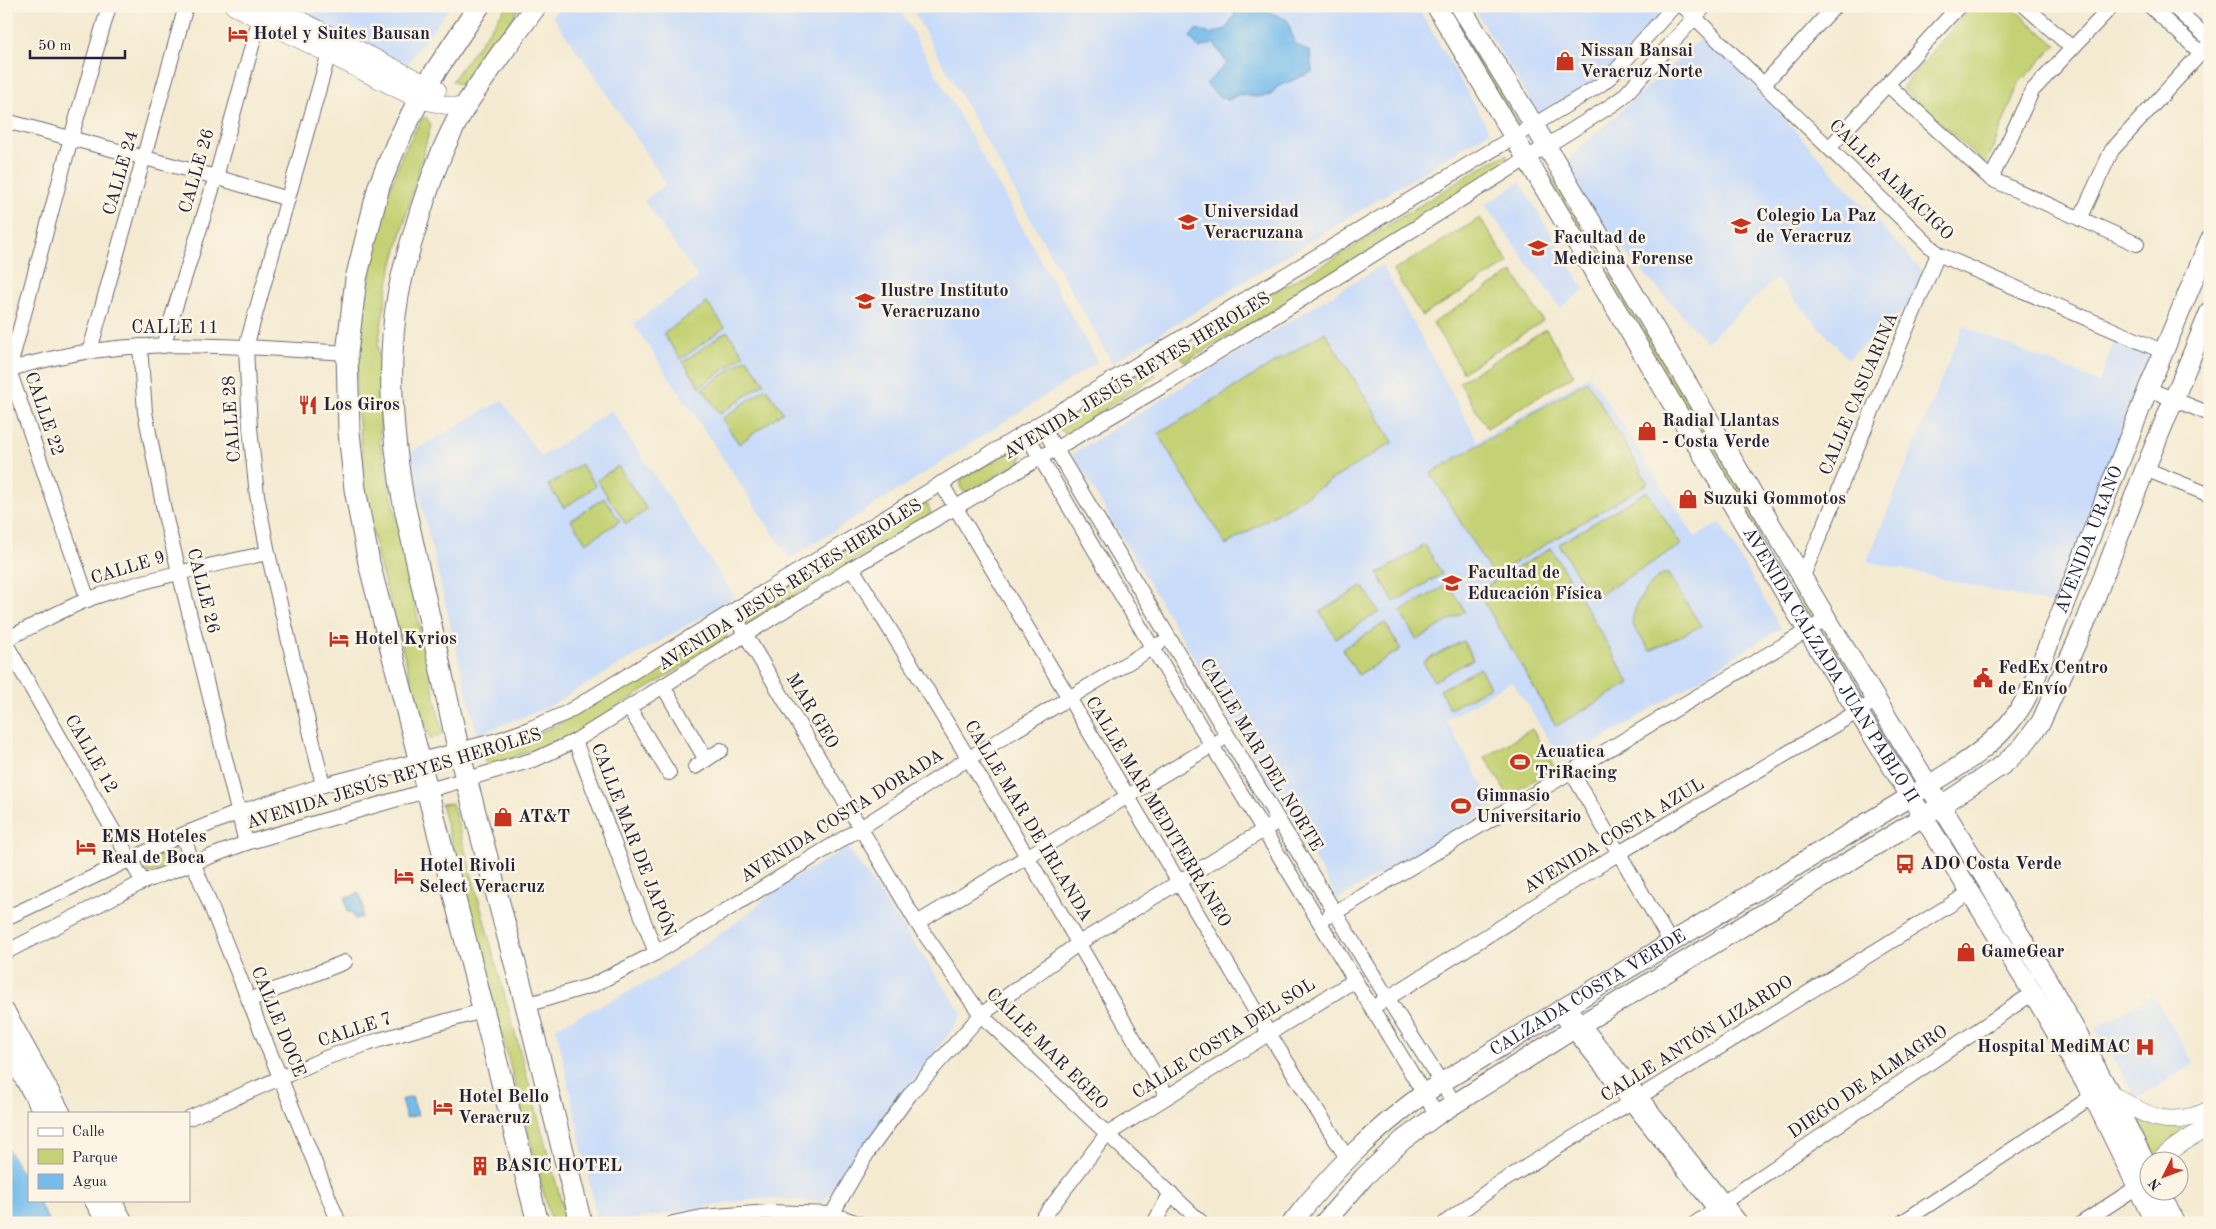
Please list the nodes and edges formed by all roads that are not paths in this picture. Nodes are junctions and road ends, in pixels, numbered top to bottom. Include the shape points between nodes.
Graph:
1 (109, 6) edge
2 (186, 6) edge
3 (234, 6) edge
4 (272, 6) edge
5 (479, 6) edge
6 (536, 6) edge
7 (1436, 6) edge
8 (1460, 6) edge
9 (1674, 6) edge
10 (1683, 6) edge
11 (1705, 6) edge
12 (1835, 6) edge
13 (1959, 6) edge
14 (2025, 6) edge
15 (2112, 6) edge
16 (2150, 6) edge
17 (2173, 6) edge
18 (261, 13) edge
19 (1695, 18) junction
20 (2072, 48) junction
21 (2208, 48) edge
22 (329, 53) junction
23 (1764, 84) junction
24 (1888, 84) junction
25 (423, 91) junction
26 (464, 109) junction
27 (6, 121) edge
28 (1534, 125) junction
29 (71, 138) junction
30 (1514, 138) junction
31 (1546, 146) junction
32 (1830, 147) junction
33 (145, 158) junction
34 (1526, 158) junction
35 (216, 177) junction
36 (1991, 179) junction
37 (288, 199) junction
38 (2080, 219) junction
39 (2210, 240) edge
40 (2137, 244) dead end
41 (1938, 254) junction
42 (2210, 311) edge
43 (140, 346) junction
44 (164, 346) junction
45 (246, 347) junction
46 (90, 350) junction
47 (2164, 352) junction
48 (347, 353) junction
49 (8, 371) edge
50 (2148, 389) junction
51 (2173, 399) junction
52 (2210, 414) edge
53 (1040, 423) junction
54 (1025, 432) junction
55 (1056, 449) junction
56 (1040, 458) junction
57 (2145, 469) junction
58 (941, 483) junction
59 (2210, 495) edge
60 (954, 506) junction
61 (268, 553) junction
62 (852, 568) junction
63 (179, 572) junction
64 (1803, 576) junction
65 (88, 600) junction
66 (2063, 608) junction
67 (732, 612) junction
68 (1826, 619) junction
69 (2087, 619) junction
70 (1807, 630) junction
71 (744, 634) junction
72 (1168, 638) junction
73 (6, 639) edge
74 (6, 644) edge
75 (1152, 647) junction
76 (663, 686) junction
77 (1068, 699) junction
78 (1877, 700) junction
79 (629, 708) junction
80 (1858, 712) junction
81 (1228, 736) junction
82 (575, 741) junction
83 (1213, 745) junction
84 (721, 750) dead end
85 (459, 752) junction
86 (970, 758) junction
87 (420, 762) junction
88 (1571, 771) junction
89 (669, 773) dead end
90 (466, 780) junction
91 (1929, 785) junction
92 (323, 786) junction
93 (427, 790) junction
94 (1127, 795) junction
95 (1911, 796) junction
96 (1942, 805) junction
97 (238, 813) junction
98 (1924, 815) junction
99 (1279, 821) junction
100 (859, 829) junction
101 (1265, 830) junction
102 (182, 835) junction
103 (246, 843) junction
104 (1619, 854) junction
105 (1027, 855) junction
106 (130, 859) junction
107 (193, 863) junction
108 (143, 882) junction
109 (1179, 882) junction
110 (1971, 892) junction
111 (1336, 912) junction
112 (6, 918) edge
113 (1320, 921) junction
114 (917, 923) junction
115 (1079, 943) junction
116 (1672, 943) junction
117 (6, 952) edge
118 (656, 953) junction
119 (344, 962) dead end
120 (1355, 980) junction
121 (2033, 993) junction
122 (1388, 999) junction
123 (249, 1000) junction
124 (526, 1004) junction
125 (1373, 1008) junction
126 (1564, 1010) junction
127 (482, 1011) junction
128 (6, 1013) edge
129 (981, 1015) junction
130 (1577, 1027) junction
131 (1268, 1032) junction
132 (6, 1046) edge
133 (280, 1077) junction
134 (1441, 1082) junction
135 (1424, 1094) junction
136 (2102, 1094) junction
137 (1167, 1096) junction
138 (1634, 1099) junction
139 (1456, 1104) junction
140 (2210, 1110) edge
141 (43, 1112) edge
142 (61, 1112) edge
143 (1437, 1115) junction
144 (190, 1118) edge
145 (2210, 1127) edge
146 (1106, 1135) junction
147 (2138, 1152) edge
148 (2168, 1152) edge
149 (1347, 1158) junction
150 (2138, 1170) edge
151 (2138, 1184) edge
152 (1171, 1193) junction
153 (95, 1202) edge
154 (112, 1202) edge
155 (2149, 1202) edge
156 (2165, 1202) edge
157 (1720, 1205) junction
158 (831, 1219) edge
159 (106, 1223) edge
160 (124, 1223) edge
161 (339, 1223) edge
162 (538, 1223) edge
163 (581, 1223) edge
164 (673, 1223) edge
165 (858, 1223) edge
166 (1039, 1223) edge
167 (1154, 1223) edge
168 (1202, 1223) edge
169 (1292, 1223) edge
170 (1324, 1223) edge
171 (1445, 1223) edge
172 (1696, 1223) edge
173 (1726, 1223) edge
174 (1741, 1223) edge
175 (1901, 1223) edge
176 (2082, 1223) edge
177 (2155, 1223) edge
178 (2175, 1223) edge

1 - 29 street, CALLE 22
2 - 33 street, CALLE 24
3 - 18 street
4 - 25 street
5 - 25 main road
6 - 26 main road
7 - 30 main road, AVENIDA CALZADA JUAN PABLO II
8 - 28 main road, AVENIDA CALZADA JUAN PABLO II
9 - 28 street, AVENIDA JESÚS REYES HEROLES via 1611,76
10 - 19 street, CALLE ALMÁCIGO
11 - 19 street, AVENIDA JESÚS REYES HEROLES
12 - 23 street
13 - 24 street
14 - 20 street
15 - 20 street
16 - 21 street
17 - 21 street
18 - 22 street
18 - 35 street, CALLE 26
19 - 23 street, CALLE ALMÁCIGO
19 - 31 street, AVENIDA JESÚS REYES HEROLES via 1623,97
20 - 36 street via 2032,90
21 - 38 street via 2112,150
22 - 25 street
22 - 37 street, CALLE 28
23 - 32 street, CALLE ALMÁCIGO
24 - 32 street
24 - 36 street
25 - 26 street
25 - 48 main road via 379,186 356,279
26 - 85 main road via 439,159 421,207 398,297 392,363 394,428 403,500
27 - 29 street
28 - 30 street, AVENIDA JESÚS REYES HEROLES
28 - 31 main road, AVENIDA CALZADA JUAN PABLO II
29 - 33 street
29 - 49 street, CALLE 22
30 - 34 main road, AVENIDA CALZADA JUAN PABLO II
30 - 53 street, AVENIDA JESÚS REYES HEROLES
31 - 34 street, AVENIDA JESÚS REYES HEROLES
31 - 64 main road, AVENIDA CALZADA JUAN PABLO II
32 - 41 street, CALLE ALMÁCIGO
33 - 35 street
33 - 46 street, CALLE 24
34 - 55 street, AVENIDA JESÚS REYES HEROLES via 1174,380
34 - 70 main road, AVENIDA CALZADA JUAN PABLO II
35 - 37 street
35 - 44 street, CALLE 26
36 - 38 street
37 - 45 street, CALLE 28
38 - 40 street
39 - 47 main road, AVENIDA URANO
41 - 47 street, CALLE ALMÁCIGO
41 - 64 street, CALLE CASUARINA
42 - 51 main road, AVENIDA URANO
43 - 44 street, CALLE 11
43 - 46 street, CALLE 11
43 - 63 street, CALLE 26 via 146,412
44 - 45 street, CALLE 11
45 - 48 street, CALLE 11
45 - 61 street, CALLE 28 via 257,495
46 - 49 street, CALLE 11
47 - 50 main road, AVENIDA URANO
48 - 87 main road via 349,432 358,507 368,563
49 - 65 street, CALLE 22
50 - 51 street
50 - 66 main road, AVENIDA URANO
51 - 52 street
51 - 57 main road, AVENIDA URANO
53 - 54 street, AVENIDA JESÚS REYES HEROLES
53 - 55 street, CALLE MAR DEL NORTE
54 - 56 street, CALLE MAR DEL NORTE
54 - 58 street, AVENIDA JESÚS REYES HEROLES
55 - 56 street, AVENIDA JESÚS REYES HEROLES
55 - 72 street, CALLE MAR DEL NORTE
56 - 60 street, AVENIDA JESÚS REYES HEROLES
56 - 75 street, CALLE MAR DEL NORTE
57 - 59 street
57 - 69 main road, AVENIDA URANO
58 - 60 street, CALLE MAR MEDITERRÁNEO
58 - 67 street, AVENIDA JESÚS REYES HEROLES
60 - 62 street, AVENIDA JESÚS REYES HEROLES
60 - 77 street, CALLE MAR MEDITERRÁNEO
61 - 63 street, CALLE 9
61 - 92 street, CALLE 28
62 - 71 street, AVENIDA JESÚS REYES HEROLES
62 - 86 street, CALLE MAR DE IRLANDA
63 - 65 street, CALLE 9
63 - 97 street, CALLE 26
64 - 68 main road, AVENIDA CALZADA JUAN PABLO II
65 - 73 street, CALLE 9
66 - 69 main road
66 - 91 main road, AVENIDA URANO via 2036,679 2018,712 1990,744
67 - 71 street, MAR GEO
67 - 85 street, AVENIDA JESÚS REYES HEROLES via 566,713 530,729
68 - 70 street
68 - 78 main road, AVENIDA CALZADA JUAN PABLO II
69 - 96 main road, AVENIDA URANO via 2041,722 2023,746 2004,764
70 - 80 main road, AVENIDA CALZADA JUAN PABLO II
70 - 88 street
71 - 76 street, AVENIDA JESÚS REYES HEROLES
71 - 100 street, MAR GEO
72 - 75 street, AVENIDA COSTA DORADA
72 - 81 street, CALLE MAR DEL NORTE
74 - 106 street, CALLE 12
75 - 77 street, AVENIDA COSTA DORADA
75 - 83 street, CALLE MAR DEL NORTE
76 - 79 street, AVENIDA JESÚS REYES HEROLES
76 - 84 street via 700,763
77 - 86 street, AVENIDA COSTA DORADA
77 - 94 street, CALLE MAR MEDITERRÁNEO
78 - 80 street, AVENIDA COSTA AZUL
78 - 91 main road, AVENIDA CALZADA JUAN PABLO II
79 - 82 street, AVENIDA JESÚS REYES HEROLES
79 - 89 street
80 - 95 main road, AVENIDA CALZADA JUAN PABLO II
80 - 104 street, AVENIDA COSTA AZUL
81 - 83 street
81 - 99 street, CALLE MAR DEL NORTE
82 - 90 street, AVENIDA JESÚS REYES HEROLES via 536,759
82 - 118 street, CALLE MAR DE JAPÓN
83 - 94 street
83 - 101 street, CALLE MAR DEL NORTE
85 - 87 street, AVENIDA JESÚS REYES HEROLES
85 - 90 main road
86 - 100 street, AVENIDA COSTA DORADA
86 - 105 street, CALLE MAR DE IRLANDA
87 - 92 street, AVENIDA JESÚS REYES HEROLES
87 - 93 main road
88 - 104 street
88 - 111 street
90 - 93 street, AVENIDA JESÚS REYES HEROLES
90 - 124 main road
91 - 95 main road, AVENIDA URANO
91 - 96 main road, AVENIDA CALZADA JUAN PABLO II
92 - 97 street, AVENIDA JESÚS REYES HEROLES
93 - 103 street, AVENIDA JESÚS REYES HEROLES
93 - 127 main road
94 - 105 street
94 - 109 street, CALLE MAR MEDITERRÁNEO
95 - 98 main road, AVENIDA CALZADA JUAN PABLO II
95 - 116 main road, CALZADA COSTA VERDE
96 - 98 main road, AVENIDA URANO
96 - 136 main road, AVENIDA CALZADA JUAN PABLO II via 2048,980
97 - 102 street, AVENIDA JESÚS REYES HEROLES
97 - 103 street, CALLE 26
98 - 110 main road, AVENIDA CALZADA JUAN PABLO II
98 - 130 main road, CALZADA COSTA VERDE
99 - 101 street
99 - 111 street, CALLE MAR DEL NORTE
100 - 114 street, CALLE MAR EGEO
100 - 118 street, AVENIDA COSTA DORADA
101 - 109 street
101 - 113 street, CALLE MAR DEL NORTE
102 - 106 street, AVENIDA JESÚS REYES HEROLES
102 - 107 street, CALLE DOCE
103 - 107 street, AVENIDA JESÚS REYES HEROLES
104 - 116 street
104 - 122 street, AVENIDA COSTA AZUL
105 - 114 street
105 - 115 street, CALLE MAR DE IRLANDA
106 - 108 street, CALLE 12
106 - 112 street, AVENIDA JESÚS REYES HEROLES
107 - 108 street, AVENIDA JESÚS REYES HEROLES
107 - 123 street, CALLE DOCE
108 - 117 street, AVENIDA JESÚS REYES HEROLES
109 - 115 street
109 - 131 street, CALLE MAR MEDITERRÁNEO
110 - 121 main road, AVENIDA CALZADA JUAN PABLO II
110 - 138 street, CALLE ANTÓN LIZARDO
111 - 113 street
111 - 122 street, CALLE MAR DEL NORTE
113 - 120 street, CALLE MAR DEL NORTE
114 - 129 street, CALLE MAR EGEO
115 - 129 street
115 - 137 street, CALLE MAR DE IRLANDA
116 - 126 main road, CALZADA COSTA VERDE
118 - 124 street, AVENIDA COSTA DORADA via 593,985
119 - 123 street
120 - 125 street, CALLE MAR DEL NORTE
120 - 131 street, CALLE COSTA DEL SOL
121 - 136 main road, AVENIDA CALZADA JUAN PABLO II
121 - 157 street, DIEGO DE ALMAGRO
122 - 125 street, AVENIDA COSTA AZUL
122 - 134 street, CALLE MAR DEL NORTE
123 - 133 street, CALLE DOCE
124 - 163 main road
125 - 135 street, CALLE MAR DEL NORTE
126 - 130 street
126 - 134 main road, CALZADA COSTA VERDE
127 - 133 street, CALLE 7 via 379,1040
127 - 162 main road
128 - 142 main road
129 - 146 street, CALLE MAR EGEO
129 - 158 street via 911,1093 868,1152
130 - 138 street
130 - 139 main road, CALZADA COSTA VERDE
131 - 137 street, CALLE COSTA DEL SOL
131 - 149 street, CALLE MAR MEDITERRÁNEO
132 - 141 main road
133 - 144 street, CALLE 7
133 - 161 street, CALLE DOCE
134 - 135 main road, CALZADA COSTA VERDE
134 - 139 street, CALLE MAR DEL NORTE
135 - 143 street, CALLE MAR DEL NORTE
135 - 149 main road, CALZADA COSTA VERDE via 1385,1122
136 - 140 street via 2150,1117 2171,1121 2196,1117
136 - 147 main road, AVENIDA CALZADA JUAN PABLO II
136 - 150 main road, AVENIDA CALZADA JUAN PABLO II
136 - 175 street
137 - 146 street, CALLE COSTA DEL SOL
138 - 157 street
138 - 171 street, CALLE ANTÓN LIZARDO via 1495,1186
139 - 143 main road, CALZADA COSTA VERDE
143 - 170 main road, CALZADA COSTA VERDE via 1403,1140 1364,1177
145 - 148 street
146 - 152 street, CALLE MAR EGEO
146 - 166 street, CALLE COSTA DEL SOL
149 - 169 main road, CALZADA COSTA VERDE
151 - 176 street
152 - 167 street
152 - 168 street, CALLE MAR EGEO
153 - 159 main road
154 - 160 main road
155 - 177 main road, AVENIDA CALZADA JUAN PABLO II
156 - 178 main road
157 - 172 street, DIEGO DE ALMAGRO
157 - 173 street
157 - 174 street
158 - 164 street via 769,1212 702,1217
158 - 165 street

